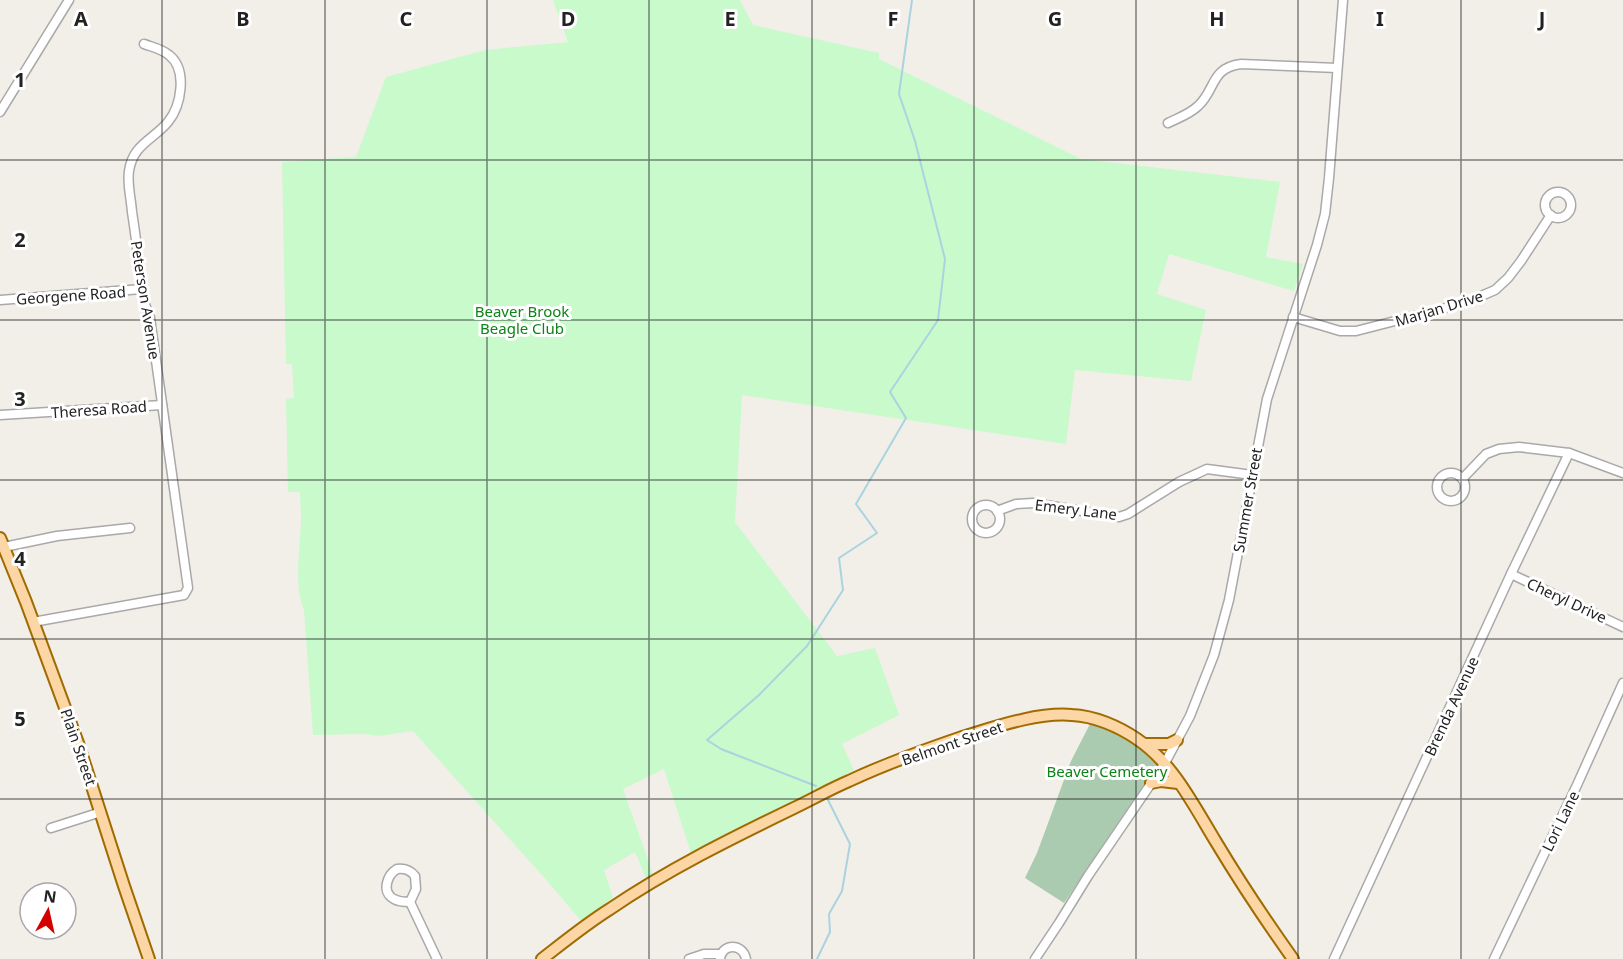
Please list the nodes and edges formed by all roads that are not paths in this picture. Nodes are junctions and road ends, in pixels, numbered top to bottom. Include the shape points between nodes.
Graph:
1 (69, 0) edge
2 (1343, 0) edge
3 (144, 44) dead end
4 (1337, 68) junction
5 (0, 112) edge
6 (1168, 123) dead end
7 (1551, 215) dead end
8 (142, 289) junction
9 (0, 300) edge
10 (1293, 317) junction
11 (162, 405) junction
12 (0, 416) edge
13 (1569, 453) junction
14 (1623, 472) edge
15 (1252, 475) junction
16 (1463, 478) dead end
17 (997, 511) dead end
18 (130, 528) dead end
19 (2, 543) edge
20 (1511, 574) junction
21 (33, 622) junction
22 (1623, 627) edge
23 (1623, 683) edge
24 (1178, 740) junction
25 (1145, 744) junction
26 (1165, 763) junction
27 (1151, 783) junction
28 (1178, 783) junction
29 (100, 812) junction
30 (51, 828) dead end
31 (410, 902) dead end
32 (720, 957) edge
33 (149, 959) edge
34 (437, 959) edge
35 (542, 959) edge
36 (689, 959) edge
37 (746, 959) edge
38 (1035, 959) edge
39 (1293, 959) edge
40 (1334, 959) edge
41 (1494, 959) edge

1 - 5 street
2 - 4 street, Summer Street
3 - 8 street, Peterson Avenue via 175,61 180,80 175,111 139,147 129,173
4 - 6 street via 1247,64 1229,67 1216,76 1198,107
4 - 10 street, Summer Street via 1325,214
7 - 10 street, Marjan Drive via 1508,278 1495,290 1475,299 1356,331 1340,331
8 - 9 street, Georgene Road
8 - 11 street, Peterson Avenue
10 - 15 street, Summer Street via 1267,399
11 - 12 street, Theresa Road
11 - 21 street, Peterson Avenue via 187,592
13 - 14 street
13 - 16 street via 1519,447 1499,449 1486,454
13 - 20 street, Brenda Avenue
15 - 17 street, Emery Lane via 1207,469 1119,517 1033,503
15 - 24 street, Summer Street via 1219,641
18 - 19 street
19 - 21 main road, Plain Street
20 - 22 street, Cheryl Drive
20 - 40 street, Brenda Avenue
21 - 29 main road, Plain Street
23 - 41 street, Lori Lane
24 - 25 main road
24 - 26 street, Summer Street
25 - 26 main road, Belmont Street
25 - 35 main road, Belmont Street via 1102,722 1071,714 1029,719 947,742 849,781 693,860 610,909
26 - 27 street, Summer Street
26 - 28 main road, Belmont Street
27 - 28 main road
27 - 38 street, Summer Street
28 - 39 main road, Belmont Street
29 - 30 street
29 - 33 main road, Plain Street
31 - 34 street
32 - 36 street via 704,954
32 - 37 street via 727,948 737,948

